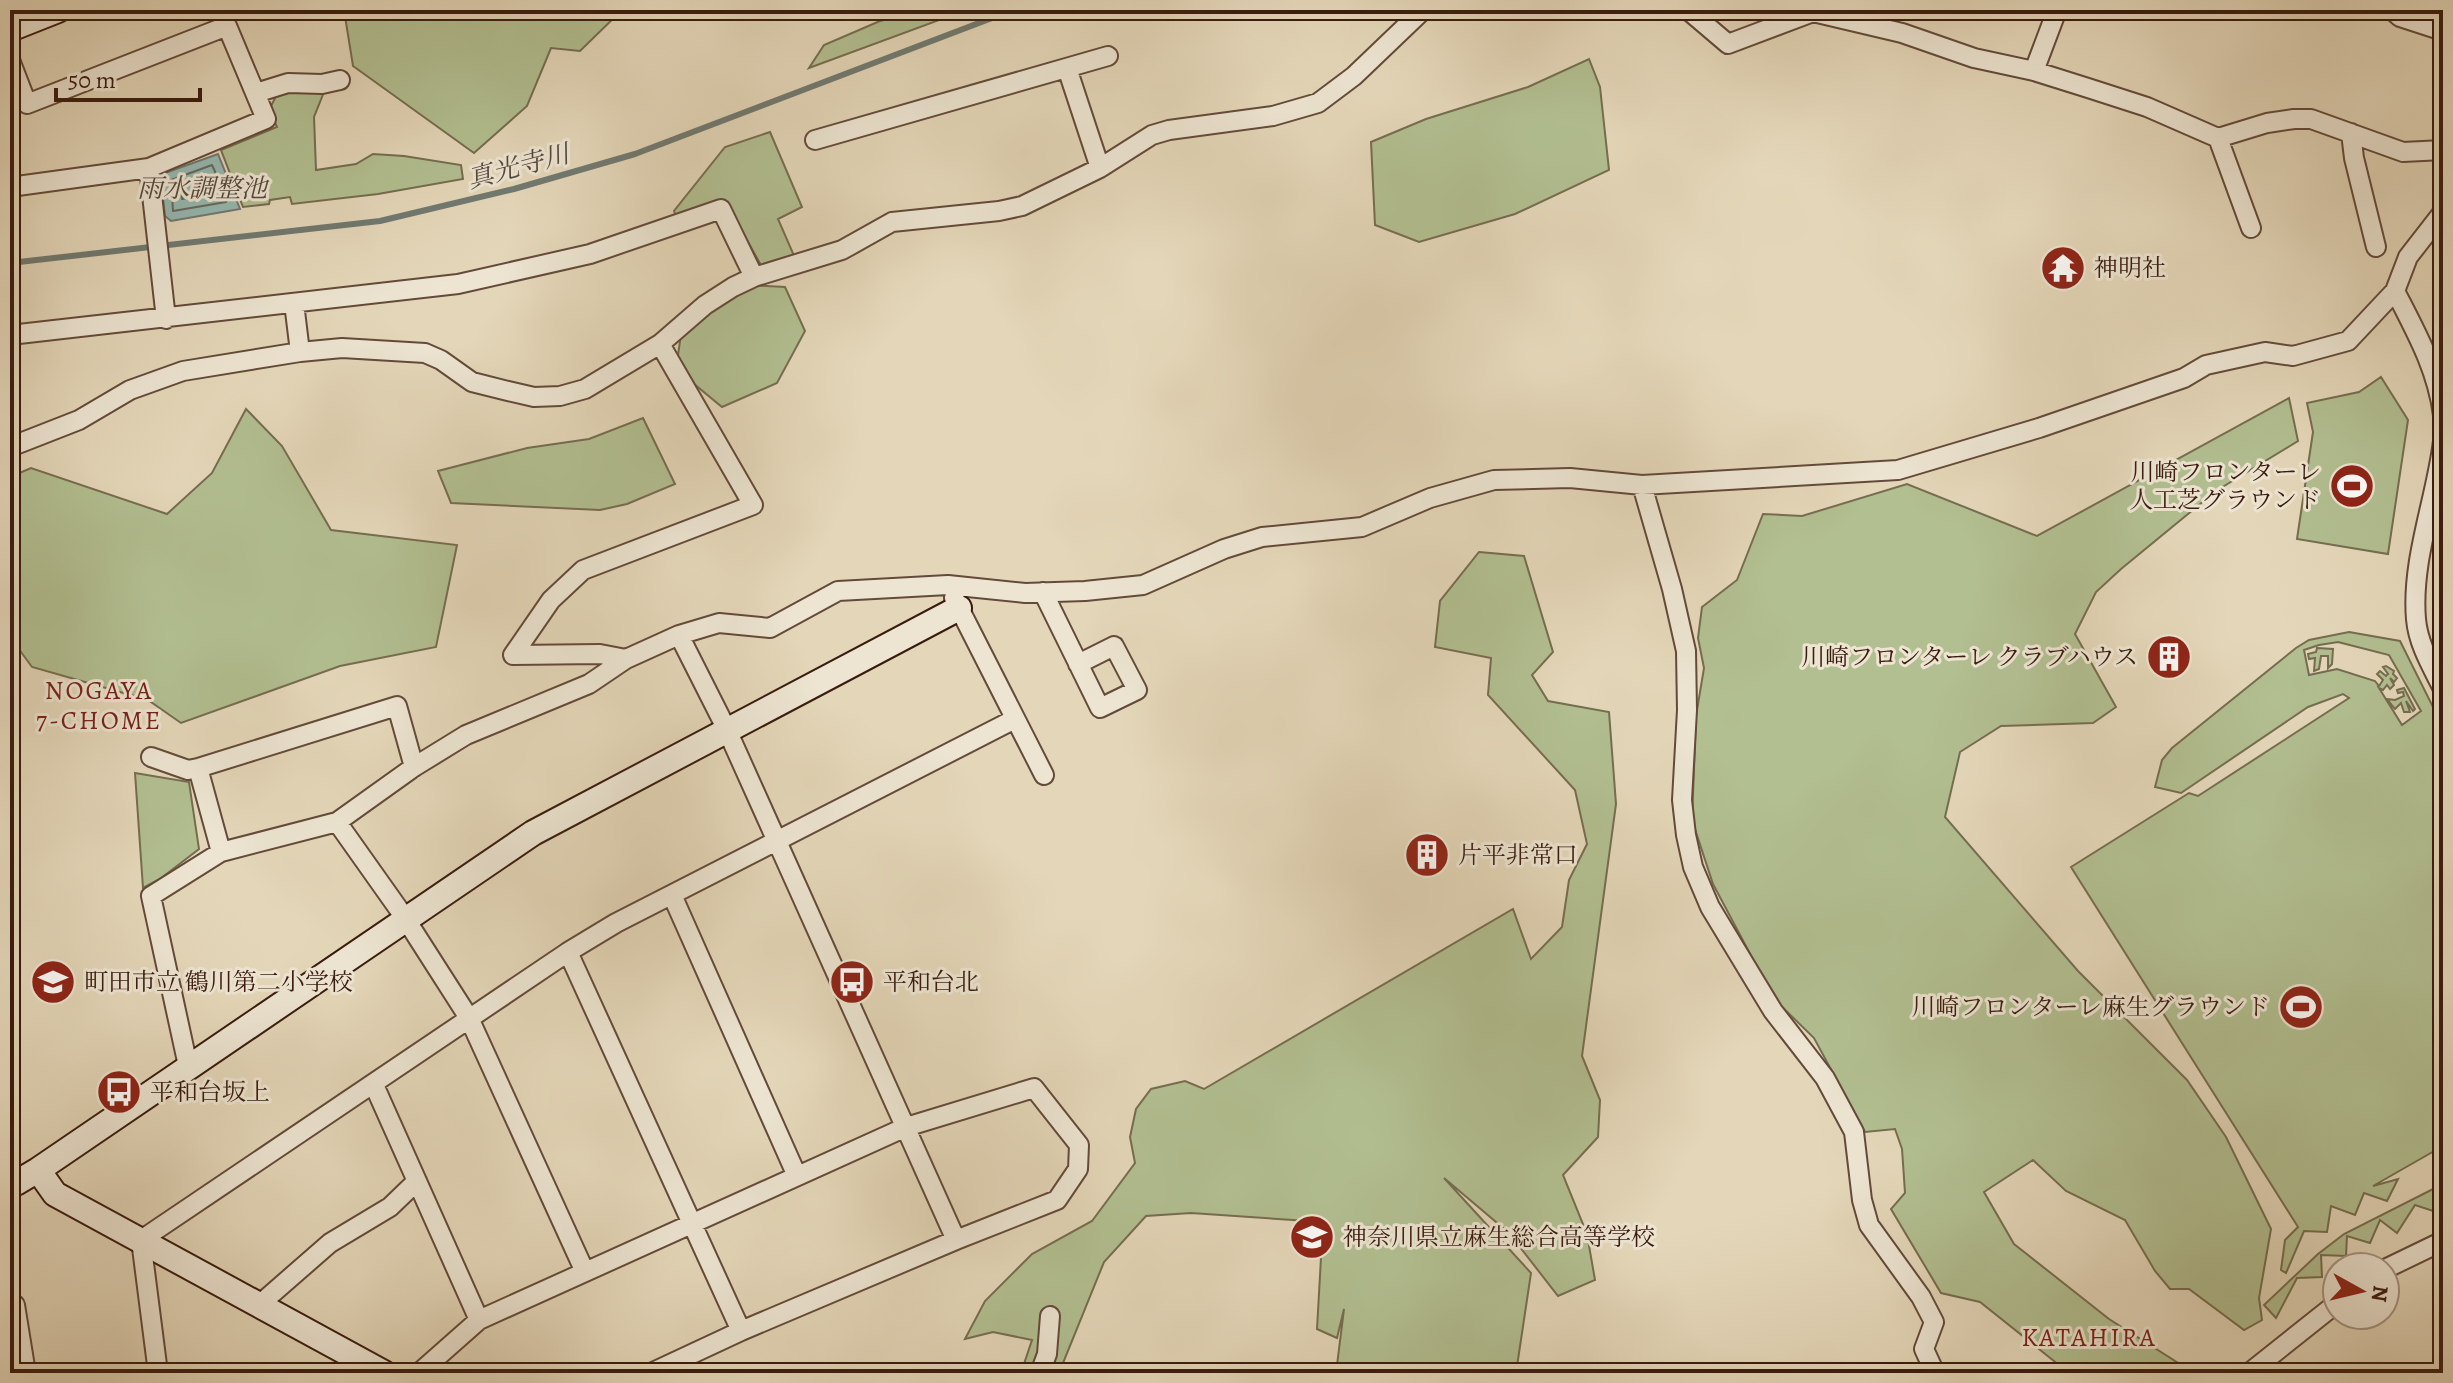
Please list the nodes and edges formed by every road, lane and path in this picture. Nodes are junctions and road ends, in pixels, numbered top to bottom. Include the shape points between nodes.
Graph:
1 (58, 10) edge
2 (1423, 10) edge
3 (1688, 10) edge
4 (2057, 10) edge
5 (2392, 10) edge
6 (10, 29) edge
7 (2443, 31) edge
8 (1108, 56) dead end
9 (10, 60) edge
10 (1067, 68) junction
11 (2034, 71) junction
12 (340, 80) dead end
13 (256, 93) junction
14 (2351, 133) junction
15 (2218, 138) junction
16 (815, 140) dead end
17 (2443, 150) edge
18 (149, 168) junction
19 (1100, 168) junction
20 (10, 187) edge
21 (2443, 212) edge
22 (2251, 228) dead end
23 (2376, 247) dead end
24 (754, 277) junction
25 (2395, 291) junction
26 (294, 303) junction
27 (166, 319) junction
28 (10, 335) edge
29 (660, 344) junction
30 (300, 352) junction
31 (2443, 415) edge
32 (2443, 441) edge
33 (10, 447) edge
34 (1642, 485) junction
35 (948, 585) junction
36 (1043, 592) junction
37 (959, 608) junction
38 (679, 635) junction
39 (626, 659) junction
40 (1078, 664) dead end
41 (2443, 689) edge
42 (1015, 719) junction
43 (727, 730) junction
44 (151, 757) dead end
45 (414, 767) junction
46 (198, 768) junction
47 (1044, 775) dead end
48 (337, 822) junction
49 (777, 841) junction
50 (221, 852) junction
51 (672, 895) junction
52 (405, 918) junction
53 (568, 952) junction
54 (469, 1018) junction
55 (188, 1066) junction
56 (374, 1085) junction
57 (906, 1127) junction
58 (38, 1170) junction
59 (797, 1176) junction
60 (417, 1181) junction
61 (10, 1184) edge
62 (691, 1224) junction
63 (141, 1240) junction
64 (956, 1240) junction
65 (2443, 1241) edge
66 (2401, 1261) edge
67 (585, 1272) junction
68 (10, 1305) edge
69 (259, 1305) junction
70 (1050, 1316) dead end
71 (2321, 1316) edge
72 (479, 1320) junction
73 (741, 1331) junction
74 (26, 1373) edge
75 (158, 1373) edge
76 (384, 1373) edge
77 (419, 1373) edge
78 (651, 1373) edge
79 (1040, 1373) edge
80 (1935, 1373) edge
81 (2249, 1373) edge

1 - 6 street
2 - 19 street via 1318,103 1273,116 1152,135
3 - 11 street via 1728,44 1813,12
4 - 11 street
5 - 7 street
8 - 10 street
9 - 13 street via 27,104 227,26
10 - 16 street
10 - 19 street
11 - 15 street via 2147,107
12 - 13 street via 288,83
13 - 18 street via 266,119
14 - 15 street via 2311,119 2294,119
14 - 17 street via 2403,152
14 - 23 street
15 - 22 street
18 - 20 street
18 - 27 street
19 - 24 street via 1022,206 892,222 842,250
21 - 25 street via 2408,257
24 - 26 street via 721,209 590,254 458,284
24 - 29 street via 705,305
25 - 31 street via 2429,356
25 - 34 street via 2348,341 2293,356 2265,352 2206,365 2184,378 2039,428 1898,470
26 - 27 street
26 - 30 street
27 - 28 street
29 - 30 street via 585,389 534,397 472,382 425,353 342,348
29 - 39 street via 753,505 583,570 551,600 513,655 600,654
30 - 33 street via 183,371
32 - 41 street via 2419,568 2416,621
34 - 36 street via 1570,478 1494,480 1430,498 1362,527 1262,537 1143,585
34 - 80 street via 1686,651 1682,800 1693,867 1710,907 1773,1011 1825,1078 1854,1132 1869,1225 1934,1322 1924,1349
35 - 36 street
35 - 37 street
35 - 38 street via 838,591 770,628 719,623
36 - 40 street
37 - 42 street
37 - 43 street
38 - 39 street
38 - 43 street
39 - 45 street via 589,684 466,735
42 - 47 street
42 - 49 street
43 - 49 street
43 - 52 street via 533,833
44 - 46 street via 188,770
45 - 46 street via 397,706
45 - 48 street
46 - 50 street
48 - 50 street
48 - 52 street
49 - 51 street
49 - 57 street
50 - 55 street via 151,896
51 - 53 street
51 - 59 street
52 - 54 street
52 - 55 street
53 - 54 street
53 - 62 street
54 - 56 street
54 - 67 street
55 - 58 street
56 - 60 street
56 - 63 street
57 - 59 street
57 - 64 street
57 - 64 street via 1034,1088 1079,1145 1078,1169 1057,1200
58 - 61 street
58 - 63 street via 55,1194
59 - 62 street
60 - 69 street via 390,1207 330,1243
60 - 72 street
62 - 67 street
62 - 73 street
63 - 69 street
63 - 75 street
64 - 73 street
65 - 66 street
67 - 72 street
68 - 74 street via 15,1305
69 - 76 street
70 - 79 street
71 - 81 street
72 - 77 street
73 - 78 street

